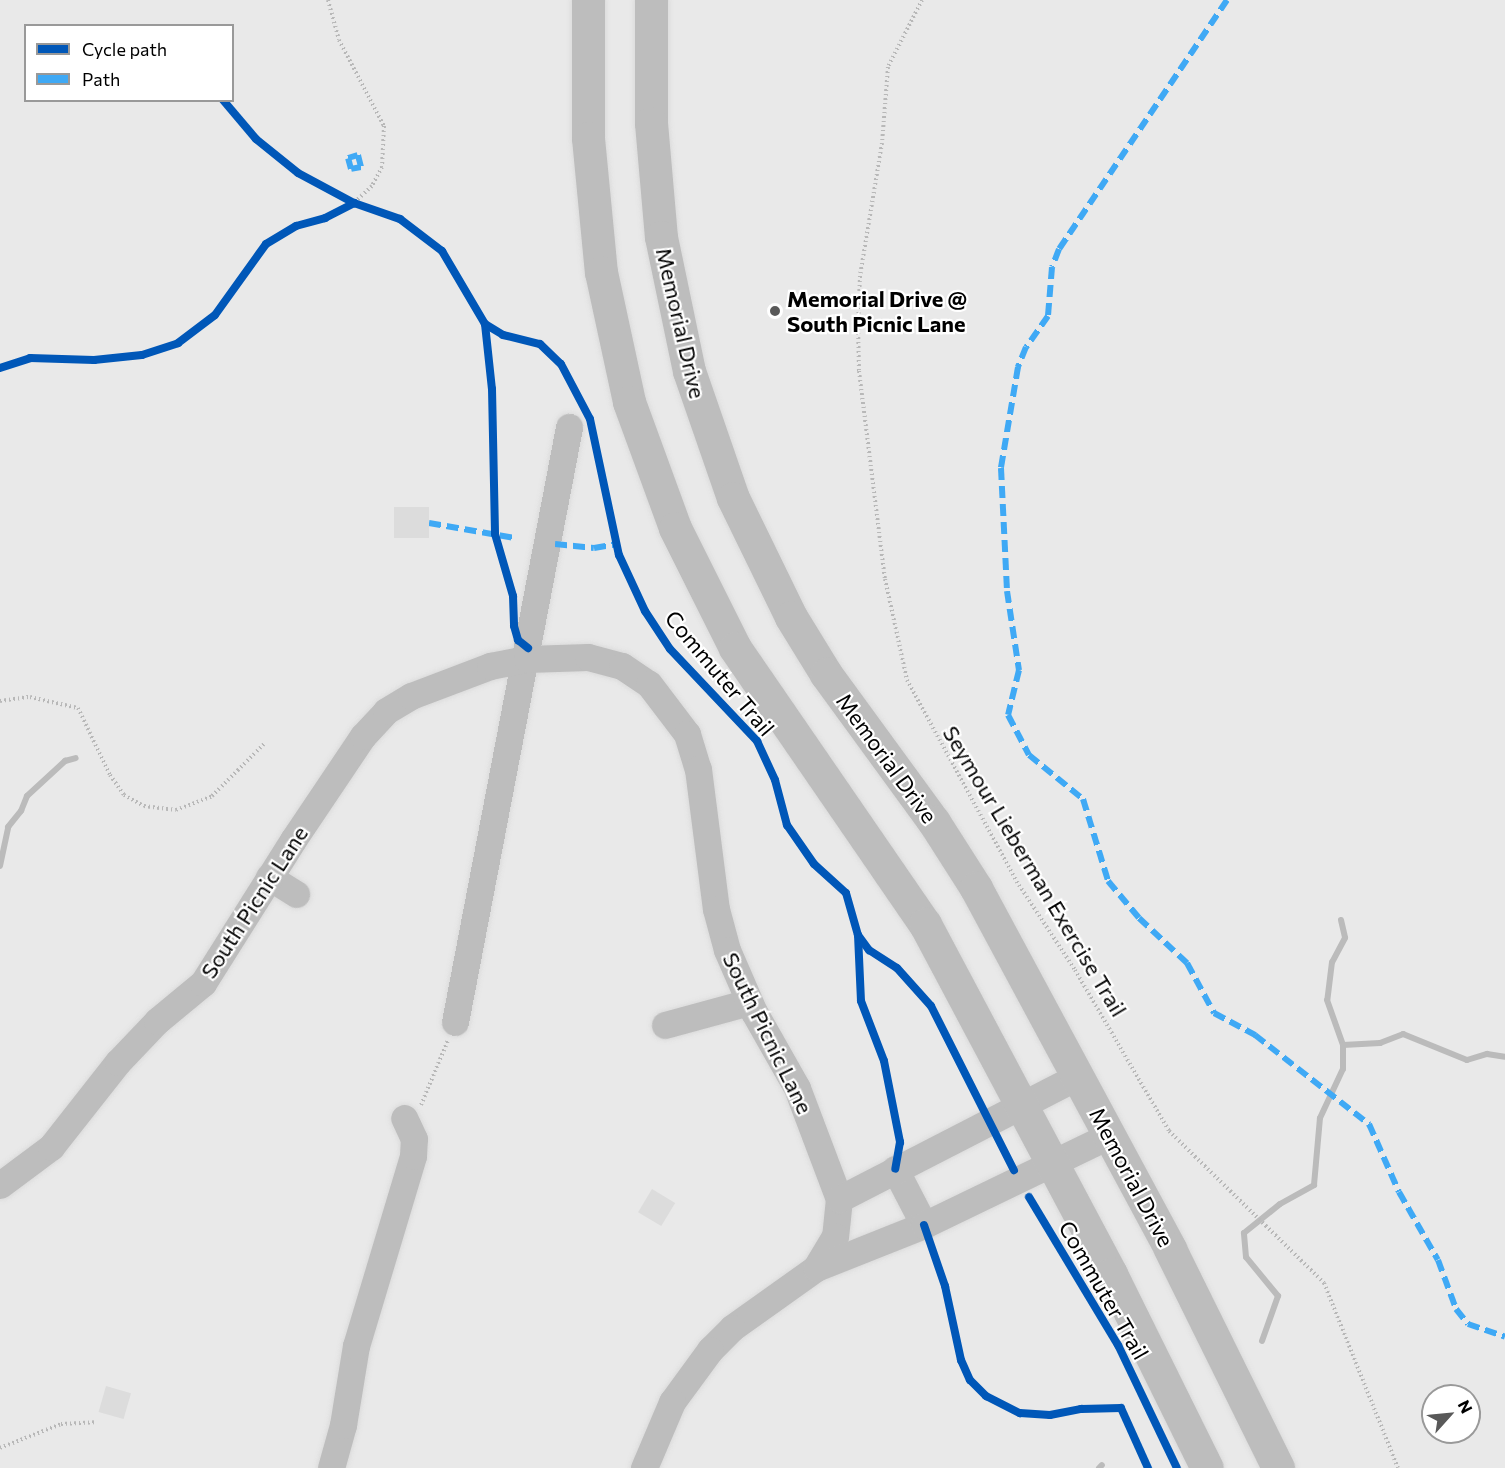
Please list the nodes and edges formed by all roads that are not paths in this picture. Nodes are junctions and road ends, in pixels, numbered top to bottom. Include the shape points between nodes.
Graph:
1 (588, 0) edge
2 (651, 0) edge
3 (569, 427) dead end
4 (526, 659) junction
5 (269, 877) junction
6 (296, 894) dead end
7 (749, 1002) junction
8 (455, 1022) road end
9 (665, 1025) dead end
10 (1078, 1076) junction
11 (1021, 1105) junction
12 (404, 1118) road end
13 (1110, 1136) junction
14 (1053, 1166) junction
15 (895, 1169) junction
16 (0, 1185) edge
17 (839, 1199) junction
18 (924, 1225) junction
19 (816, 1268) junction
20 (331, 1468) edge
21 (644, 1468) edge
22 (1207, 1468) edge
23 (1278, 1468) edge

1 - 11 main road via 588,138 601,272 613,338 650,466 675,528 735,648 925,924
2 - 10 main road, Memorial Drive via 651,123 661,237 689,371 733,498 791,617 826,674 956,854
3 - 4 street
4 - 5 street, South Picnic Lane via 460,675 386,711 363,736
4 - 7 street, South Picnic Lane via 588,657 622,666 649,684 678,719 698,769 720,927
4 - 8 street
5 - 6 street
5 - 16 street, South Picnic Lane via 204,983 157,1021 118,1062 51,1147
7 - 9 street
7 - 17 street, South Picnic Lane via 797,1088
10 - 11 street
10 - 13 main road, Memorial Drive
11 - 14 main road
11 - 15 street
12 - 20 street via 414,1138 413,1156 356,1346 343,1425
13 - 14 street, South Picnic Lane
13 - 23 main road, Memorial Drive
14 - 18 street, South Picnic Lane
14 - 22 main road
15 - 17 street
15 - 18 street
17 - 19 street, South Picnic Lane via 835,1236
18 - 19 street, South Picnic Lane
19 - 21 street, South Picnic Lane via 732,1328 710,1350 672,1402

